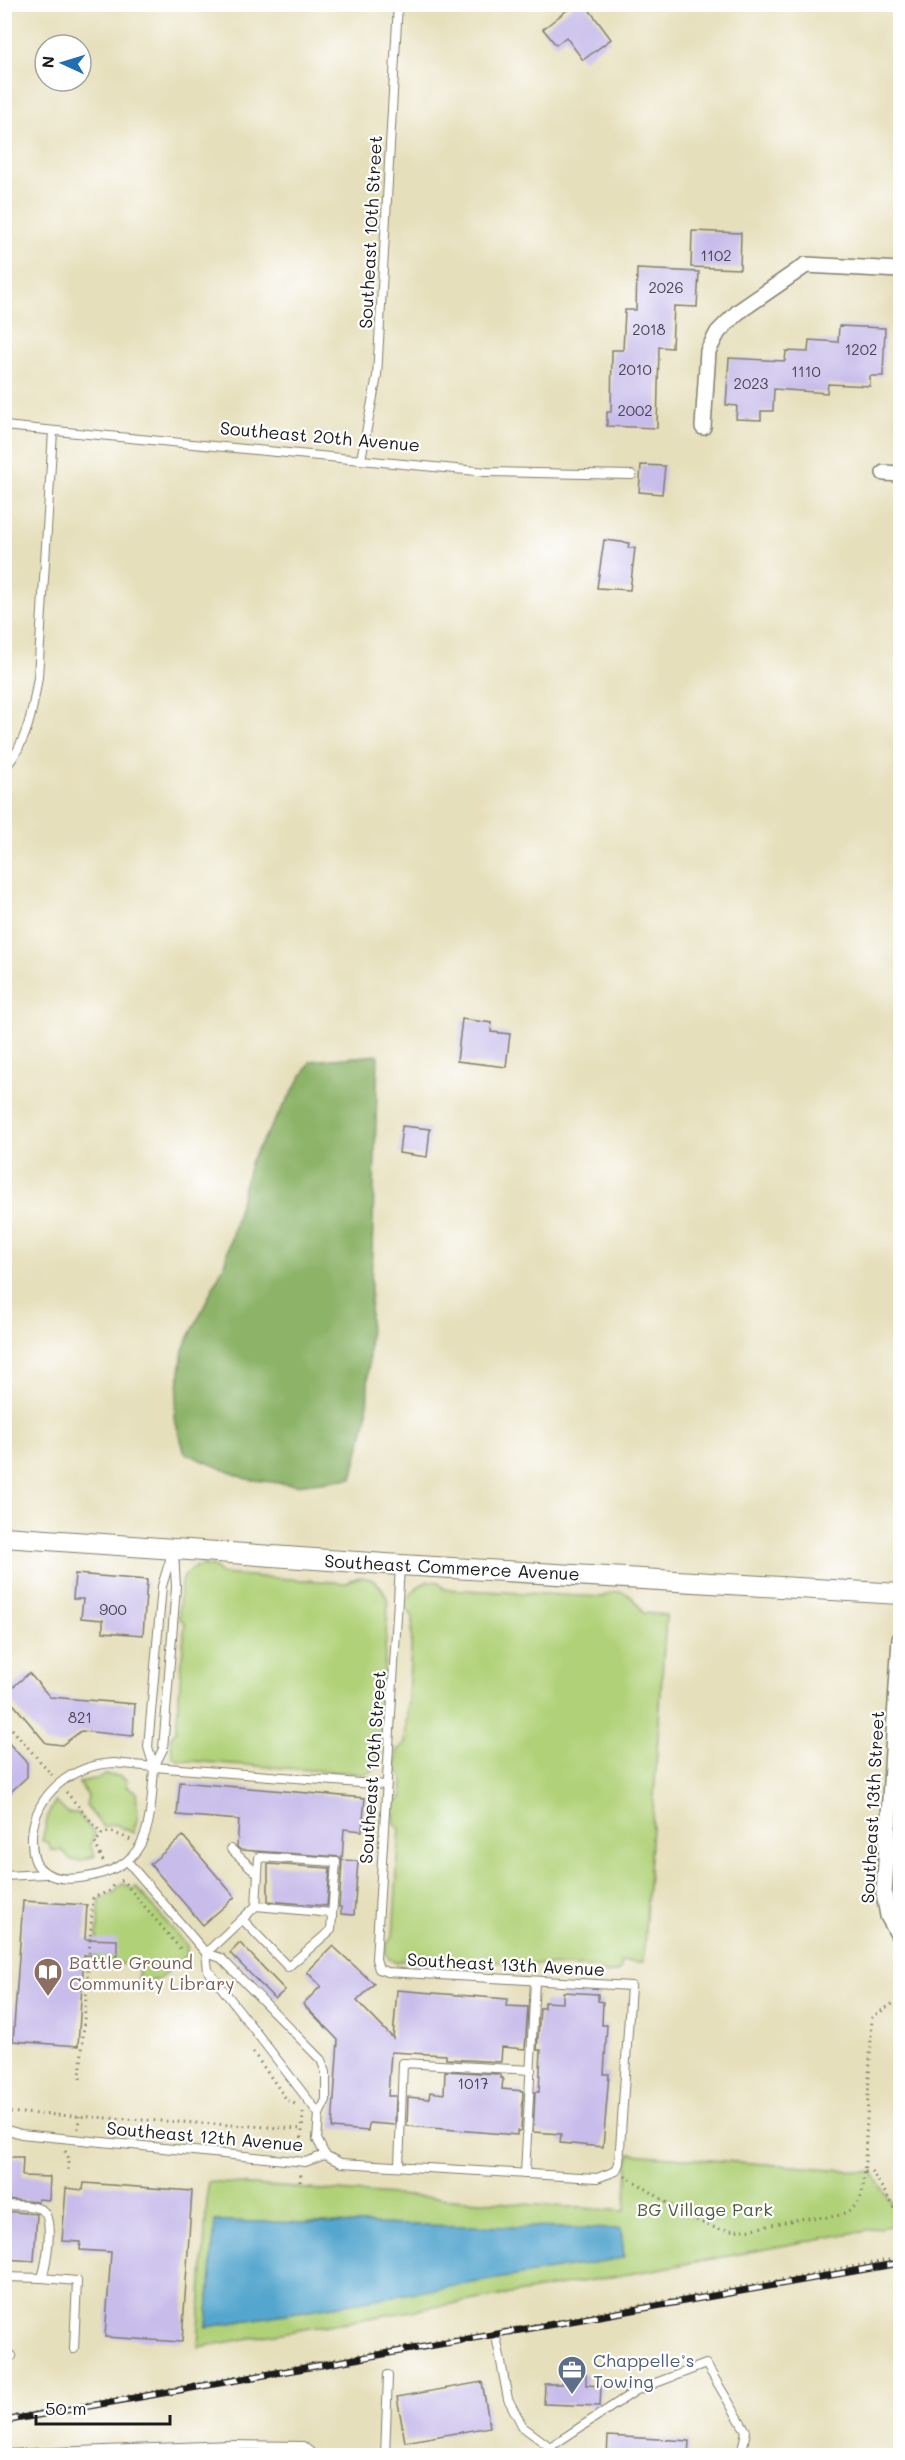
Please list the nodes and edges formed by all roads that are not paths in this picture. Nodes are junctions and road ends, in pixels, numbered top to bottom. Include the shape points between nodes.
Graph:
1 (398, 4) edge
2 (900, 270) edge
3 (4, 426) edge
4 (703, 427) dead end
5 (53, 431) junction
6 (361, 459) junction
7 (884, 473) dead end
8 (900, 474) edge
9 (632, 475) dead end
10 (4, 769) edge
11 (4, 1537) edge
12 (173, 1549) junction
13 (400, 1565) junction
14 (900, 1594) edge
15 (900, 1639) edge
16 (154, 1767) junction
17 (386, 1785) junction
18 (231, 1849) dead end
19 (128, 1862) junction
20 (45, 1874) junction
21 (258, 1874) junction
22 (4, 1876) edge
23 (256, 1906) junction
24 (332, 1913) junction
25 (242, 1919) junction
26 (900, 1938) edge
27 (206, 1953) junction
28 (379, 1969) joint
29 (535, 1981) junction
30 (531, 2070) junction
31 (319, 2114) junction
32 (4, 2129) edge
33 (325, 2155) junction
34 (399, 2166) junction
35 (616, 2171) joint
36 (525, 2174) junction
37 (4, 2205) edge
38 (4, 2277) edge
39 (42, 2278) junction
40 (497, 2341) dead end
41 (74, 2349) dead end
42 (388, 2375) dead end
43 (155, 2451) edge
44 (550, 2451) edge
45 (4, 2454) edge
46 (315, 2456) edge
47 (385, 2456) edge
48 (741, 2456) edge

1 - 6 lane, Southeast 10th Street via 377,376
2 - 4 street via 806,265 738,312 718,332 708,351
3 - 5 lane, Southeast 20th Avenue
5 - 6 lane, Southeast 20th Avenue
5 - 10 lane via 38,677 32,716 16,757
6 - 9 lane, Southeast 20th Avenue via 487,472
7 - 8 street
11 - 12 street, Southeast Commerce Avenue
12 - 13 street, Southeast Commerce Avenue
12 - 16 lane via 176,1587 163,1749
12 - 16 lane via 162,1586 148,1747
13 - 14 street, Southeast Commerce Avenue
13 - 17 lane, Southeast 10th Street
15 - 26 street, Southeast 13th Street via 884,1901 890,1923
16 - 17 lane
16 - 19 lane via 147,1828 141,1846
16 - 20 lane via 97,1764 75,1771 59,1784 43,1801 33,1829 34,1857
17 - 28 lane, Southeast 10th Street via 376,1959
18 - 21 lane
19 - 20 lane via 91,1877 65,1879
19 - 27 lane
20 - 22 lane
21 - 23 lane
21 - 24 lane via 259,1857 336,1862
23 - 24 lane
23 - 25 lane
24 - 25 lane via 331,1930 288,1967
25 - 27 lane
27 - 31 lane via 208,1970
27 - 31 lane via 221,1958 321,2060 326,2072 326,2100
28 - 29 lane, Southeast 13th Avenue
29 - 30 lane
29 - 35 lane, Southeast 13th Avenue via 631,1986
30 - 34 lane via 403,2063
30 - 36 lane
31 - 33 lane via 317,2139
32 - 33 lane, Southeast 12th Avenue via 21,2134 301,2162
33 - 34 lane, Southeast 12th Avenue via 341,2163
34 - 36 lane, Southeast 12th Avenue
35 - 36 lane, Southeast 12th Avenue via 597,2178
37 - 39 lane via 32,2207 43,2211 49,2220
38 - 39 lane
39 - 41 lane via 77,2281
40 - 44 lane via 508,2399 523,2427
42 - 47 lane
43 - 45 lane
43 - 46 lane via 303,2446
44 - 48 lane via 637,2390 706,2364 746,2431

